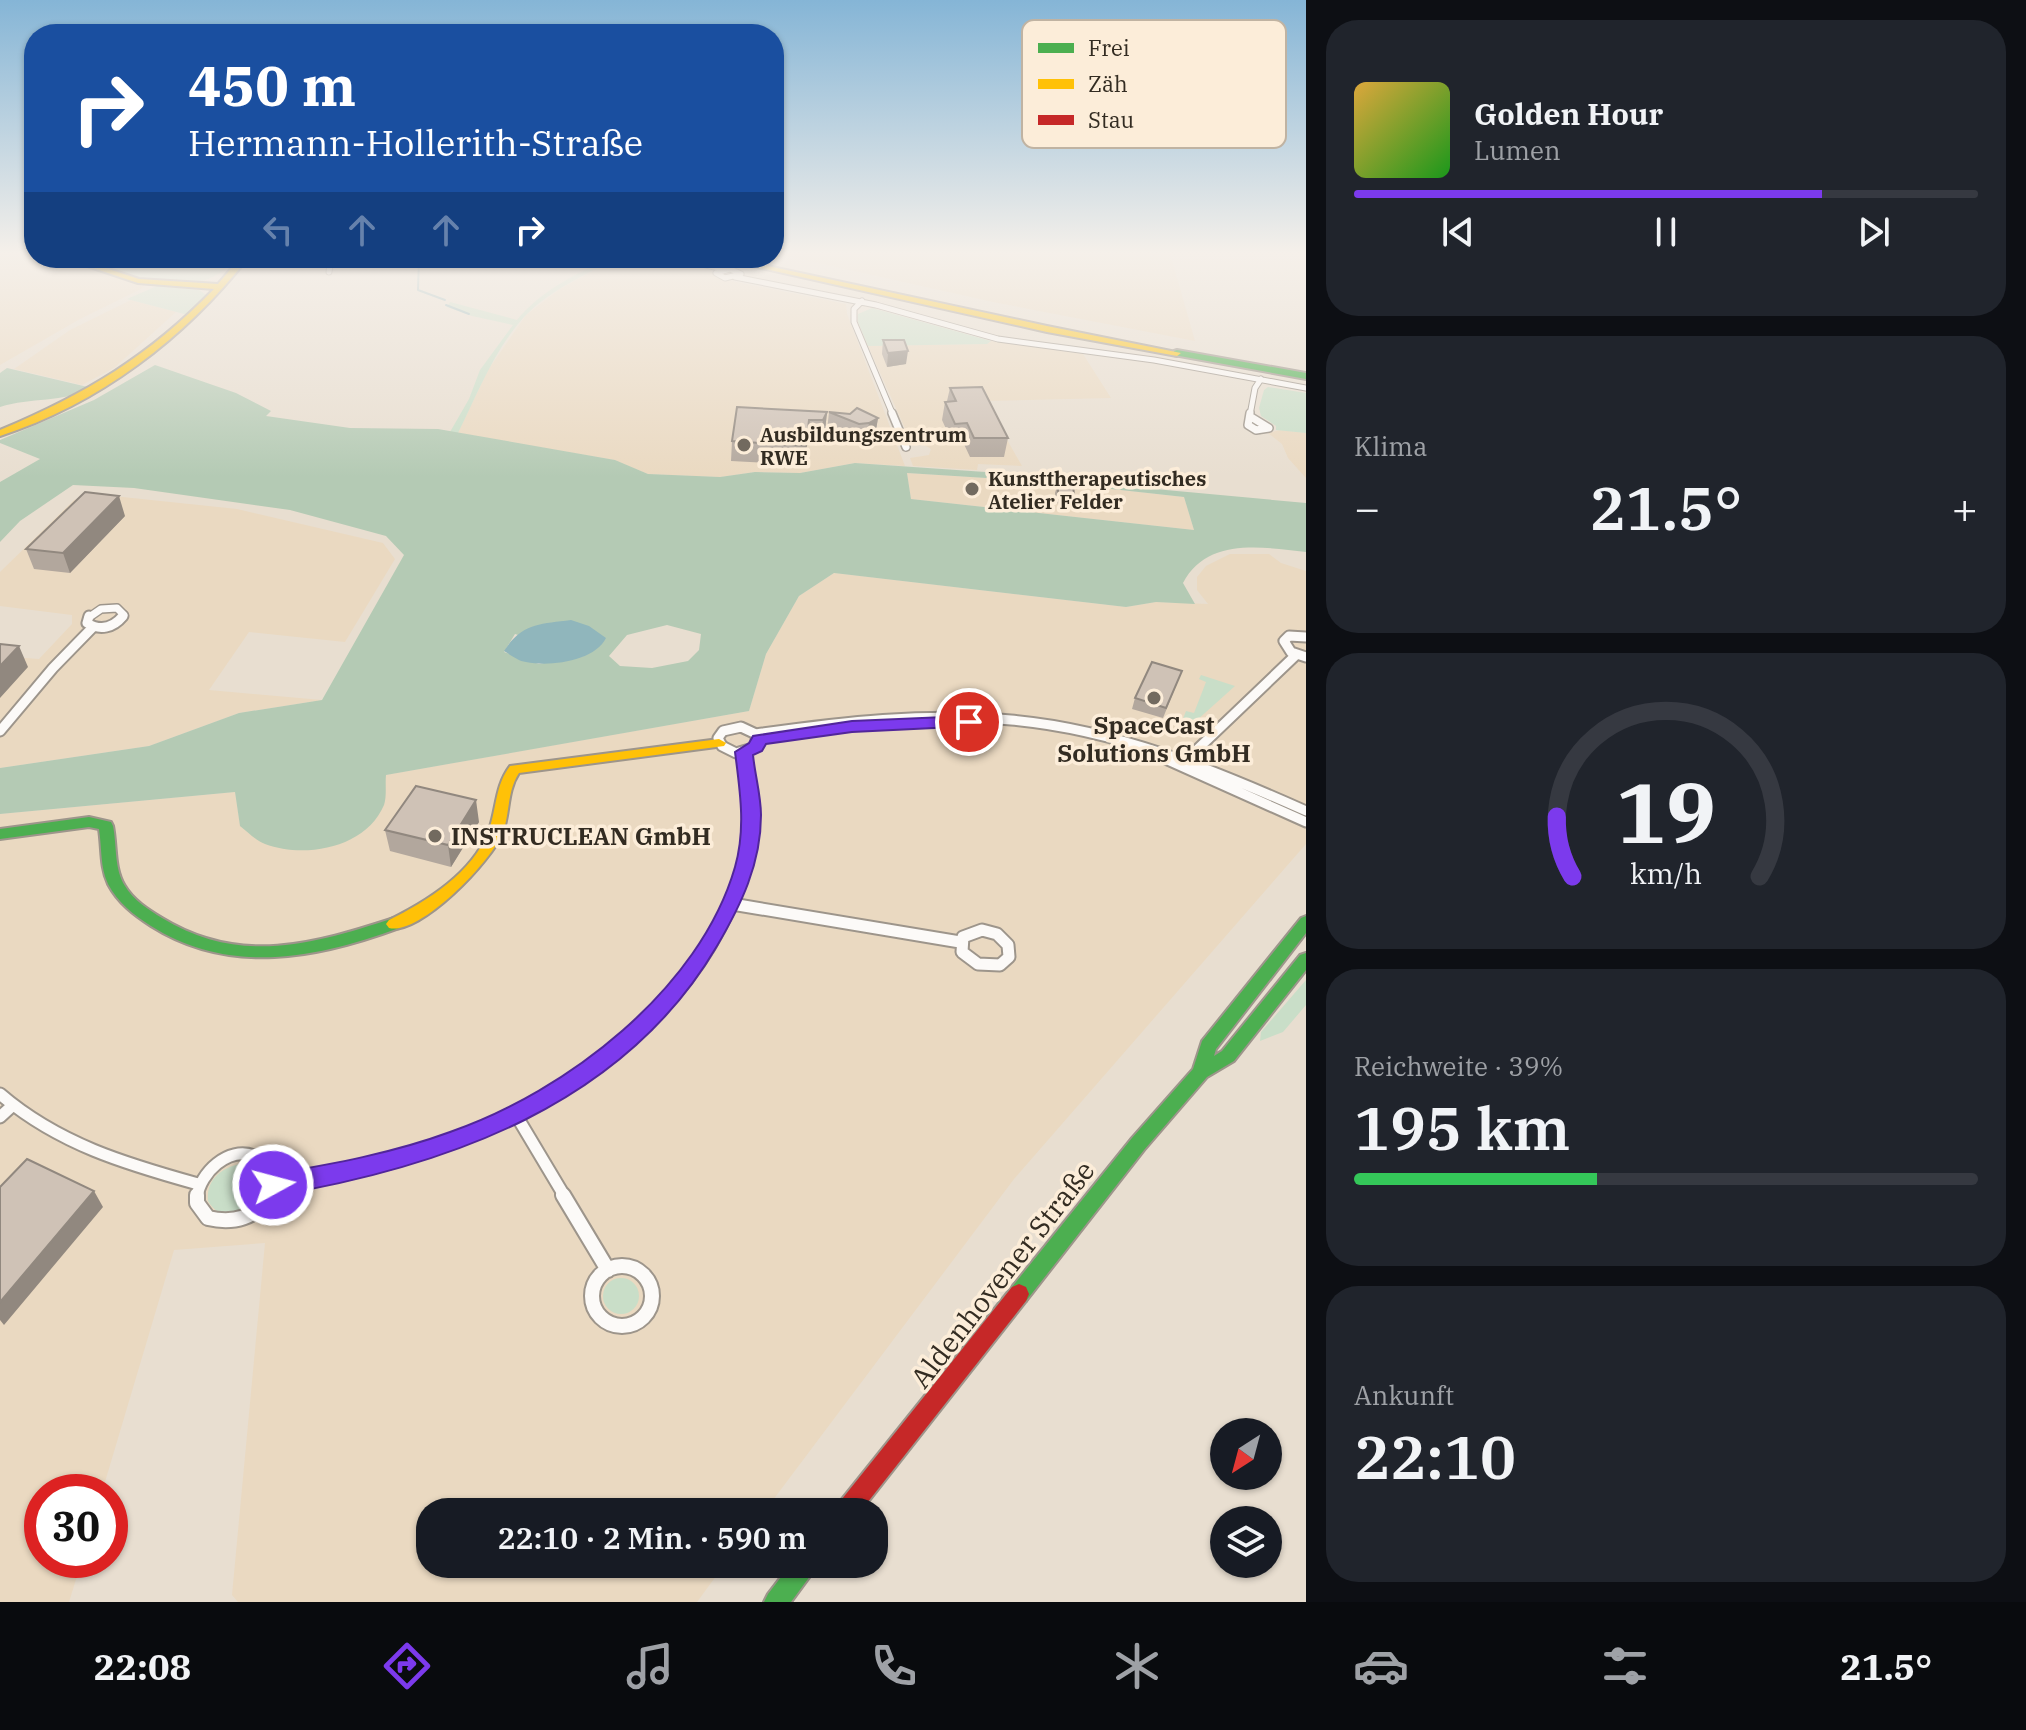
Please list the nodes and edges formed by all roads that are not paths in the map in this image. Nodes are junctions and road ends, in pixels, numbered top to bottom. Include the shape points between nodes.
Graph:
1 (184, 328) edge
2 (856, 328) edge
3 (958, 328) edge
4 (1041, 328) edge
5 (1076, 328) edge
6 (1306, 369) edge
7 (1306, 376) edge
8 (1261, 379) junction
9 (1306, 388) edge
10 (1251, 417) dead end
11 (0, 433) edge
12 (906, 447) dead end
13 (93, 627) dead end
14 (1306, 637) edge
15 (1301, 656) edge
16 (0, 731) edge
17 (758, 737) junction
18 (719, 743) junction
19 (744, 752) junction
20 (1183, 762) junction
21 (1306, 811) edge
22 (1306, 822) edge
23 (0, 834) edge
24 (732, 904) junction
25 (1306, 922) edge
26 (960, 942) junction
27 (1306, 959) edge
28 (1201, 1072) junction
29 (0, 1094) edge
30 (12, 1106) junction
31 (516, 1115) junction
32 (0, 1117) edge
33 (198, 1184) junction
34 (273, 1185) junction
35 (608, 1270) junction
36 (857, 1498) edge
37 (794, 1578) edge
38 (776, 1602) edge

1 - 11 main road via 124,376
2 - 12 street
3 - 8 street via 998,339
4 - 7 main road
5 - 6 main road
8 - 9 street
8 - 10 street
13 - 16 street
14 - 15 street via 1289,636 1284,641
15 - 20 street
17 - 18 street via 747,728 734,727 723,731
17 - 19 street via 756,747
17 - 20 street via 884,718 970,717 1075,729
18 - 19 street
18 - 23 main road via 515,769 505,780 503,814 495,836 459,883 403,921 367,936 282,953 218,949 145,918 114,882 106,826 89,822
19 - 24 street via 752,815 745,865
20 - 21 street
20 - 22 street
24 - 26 street
24 - 31 street via 700,960 665,1005 599,1063
25 - 28 main road, Aldenhovener Straße via 1208,1046
26 - 26 street via 963,955 976,964 993,967 1009,957 1004,939 990,931 967,933
27 - 28 main road, Aldenhovener Straße via 1228,1056
28 - 36 main road, Aldenhovener Straße
29 - 30 street
30 - 32 street
30 - 33 street via 93,1152
31 - 34 street via 421,1153
31 - 35 street
33 - 34 street via 214,1165 246,1154 270,1167
33 - 34 street via 201,1212 230,1223 253,1214
35 - 35 street via 594,1284 595,1312 615,1325 635,1323 649,1309 649,1282 635,1269
37 - 38 main road

